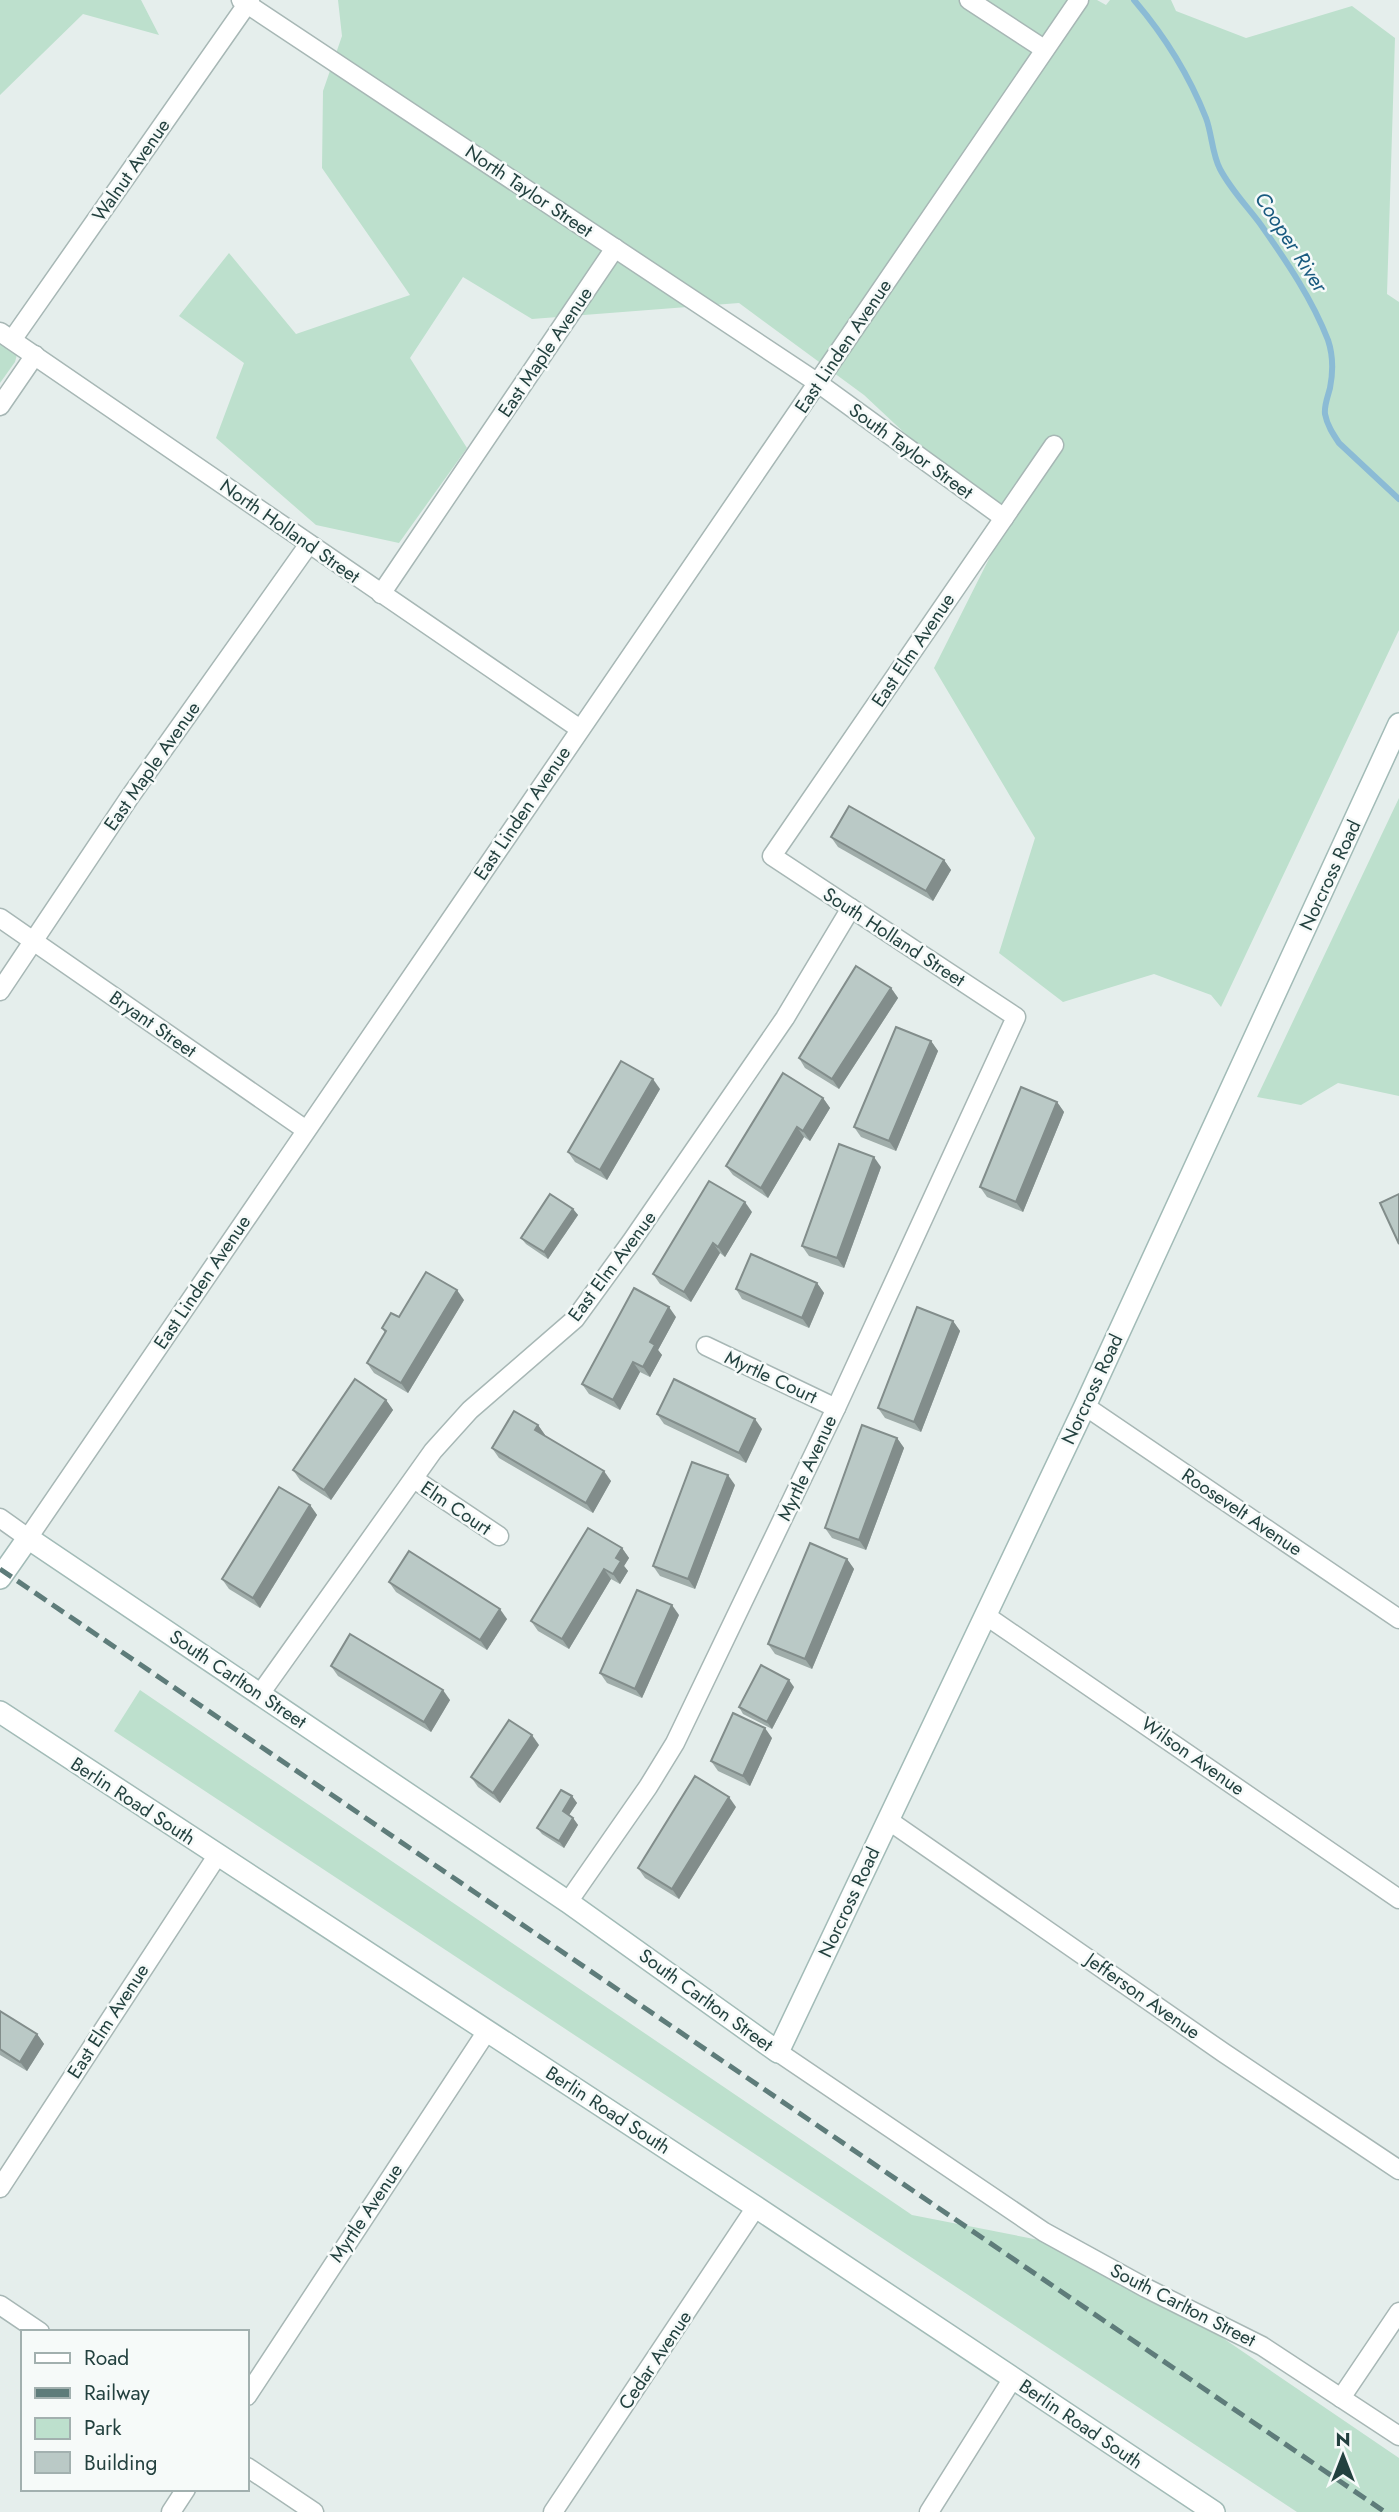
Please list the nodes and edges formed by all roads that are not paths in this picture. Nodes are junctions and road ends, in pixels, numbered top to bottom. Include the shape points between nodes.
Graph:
1 (969, 0) edge
2 (1079, 0) edge
3 (246, 1) edge
4 (1044, 49) junction
5 (615, 248) junction
6 (6, 336) edge
7 (35, 355) junction
8 (818, 383) junction
9 (0, 406) edge
10 (1054, 445) dead end
11 (1004, 518) junction
12 (309, 544) junction
13 (381, 594) junction
14 (1399, 724) edge
15 (580, 729) junction
16 (772, 856) joint
17 (851, 908) junction
18 (0, 918) edge
19 (33, 941) junction
20 (0, 991) edge
21 (1016, 1017) joint
22 (306, 1130) junction
23 (706, 1346) dead end
24 (1085, 1406) junction
25 (836, 1408) junction
26 (414, 1479) junction
27 (0, 1518) edge
28 (499, 1536) dead end
29 (29, 1538) junction
30 (0, 1578) edge
31 (985, 1615) junction
32 (1399, 1619) edge
33 (260, 1694) junction
34 (0, 1712) edge
35 (888, 1820) junction
36 (217, 1856) junction
37 (1399, 1899) edge
38 (568, 1902) junction
39 (487, 2031) junction
40 (778, 2052) junction
41 (1399, 2170) edge
42 (0, 2188) edge
43 (756, 2207) junction
44 (0, 2305) edge
45 (1399, 2312) edge
46 (37, 2330) edge
47 (1013, 2378) junction
48 (248, 2394) edge
49 (1341, 2398) junction
50 (1399, 2436) edge
51 (248, 2469) edge
52 (185, 2491) edge
53 (171, 2512) edge
54 (314, 2512) edge
55 (553, 2512) edge
56 (929, 2512) edge
57 (1214, 2512) edge

1 - 4 street
2 - 4 street, East Linden Avenue
3 - 5 street, North Taylor Street
3 - 6 street, Walnut Avenue
4 - 8 street, East Linden Avenue
5 - 8 street, North Taylor Street
5 - 13 street, East Maple Avenue
6 - 7 street, North Holland Street
7 - 9 street
7 - 12 street, North Holland Street
8 - 11 street, South Taylor Street
8 - 15 street, East Linden Avenue
10 - 11 street, East Elm Avenue
11 - 16 street, East Elm Avenue
12 - 13 street, North Holland Street
12 - 19 street, East Maple Avenue via 128,798
13 - 15 street, North Holland Street
14 - 24 street, Norcross Road
15 - 22 street, East Linden Avenue
16 - 17 street, South Holland Street
17 - 21 street, South Holland Street
17 - 26 street, East Elm Avenue via 785,1018 575,1319 470,1410
18 - 19 street, Bryant Street
19 - 20 street, East Maple Avenue
19 - 22 street, Bryant Street
21 - 25 street, Myrtle Avenue
22 - 29 street, East Linden Avenue
23 - 25 street, Myrtle Court
24 - 31 street, Norcross Road
24 - 32 street, Roosevelt Avenue
25 - 38 street, Myrtle Avenue via 675,1743
26 - 28 street, Elm Court
26 - 33 street, East Elm Avenue
27 - 29 street
29 - 30 street, East Linden Avenue
29 - 33 street, South Carlton Street
31 - 35 street, Norcross Road
31 - 37 street, Wilson Avenue
33 - 38 street, South Carlton Street
34 - 36 street, Berlin Road South
35 - 40 street, Norcross Road
35 - 41 street, Jefferson Avenue
36 - 39 street, Berlin Road South
36 - 42 street, East Elm Avenue
38 - 40 street, South Carlton Street
39 - 43 street, Berlin Road South
39 - 48 street, Myrtle Avenue
40 - 49 street, South Carlton Street via 1044,2232 1262,2346
43 - 47 street, Berlin Road South
43 - 55 street, Cedar Avenue
44 - 46 street
45 - 49 street
47 - 56 street
47 - 57 street, Berlin Road South
49 - 50 street, South Carlton Street
51 - 54 street
52 - 53 street

